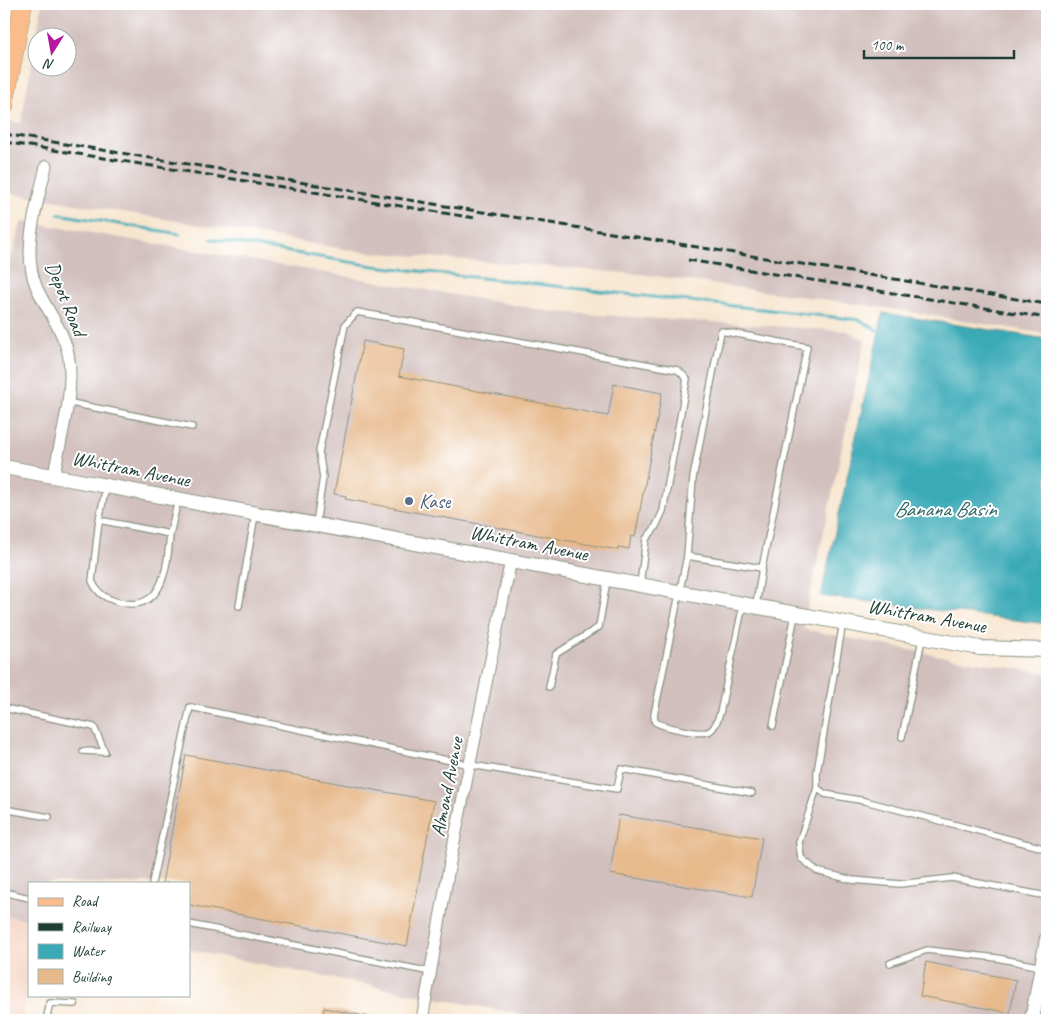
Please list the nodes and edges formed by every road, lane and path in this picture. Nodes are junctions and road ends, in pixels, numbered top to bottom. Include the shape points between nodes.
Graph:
1 (23, 4) edge
2 (5, 99) edge
3 (46, 166) dead end
4 (66, 402) junction
5 (192, 426) dead end
6 (4, 467) edge
7 (54, 476) junction
8 (106, 485) junction
9 (179, 499) junction
10 (256, 513) junction
11 (99, 520) junction
12 (316, 524) junction
13 (170, 534) junction
14 (687, 556) junction
15 (511, 560) junction
16 (762, 568) junction
17 (608, 578) junction
18 (640, 584) junction
19 (680, 592) junction
20 (750, 604) junction
21 (239, 606) dead end
22 (796, 613) junction
23 (844, 622) junction
24 (922, 636) junction
25 (1047, 650) edge
26 (549, 687) dead end
27 (4, 708) edge
28 (772, 726) dead end
29 (902, 737) dead end
30 (83, 751) dead end
31 (471, 765) junction
32 (816, 788) junction
33 (752, 793) dead end
34 (4, 809) edge
35 (49, 817) dead end
36 (1047, 849) edge
37 (152, 882) edge
38 (4, 892) edge
39 (1047, 896) edge
40 (28, 898) edge
41 (190, 924) edge
42 (1047, 939) edge
43 (890, 963) dead end
44 (1042, 967) junction
45 (431, 972) junction
46 (75, 1004) dead end
47 (46, 1020) edge
48 (422, 1020) edge
49 (1032, 1020) edge

1 - 2 main road
3 - 4 street, Depot Road via 31,266 36,284 66,346 70,379
4 - 5 lane
4 - 7 street, Depot Road
6 - 7 street, Whittram Avenue
7 - 8 street, Whittram Avenue
8 - 9 street, Whittram Avenue
8 - 11 lane
9 - 10 street, Whittram Avenue
9 - 13 lane
10 - 12 street, Whittram Avenue
10 - 21 lane
11 - 13 lane
11 - 13 lane via 92,581 96,591 106,598 131,605 153,596 161,585 168,562
12 - 15 street, Whittram Avenue
12 - 18 lane via 323,477 318,452 345,324 357,312 678,370 688,379 663,511 646,539
14 - 16 lane
14 - 16 lane via 693,478 721,331 807,347
14 - 19 lane
15 - 17 street, Whittram Avenue
15 - 31 street, Almond Avenue
16 - 20 lane
17 - 18 street, Whittram Avenue
17 - 26 lane via 599,627 556,654
18 - 19 street, Whittram Avenue
19 - 20 street, Whittram Avenue
19 - 20 lane via 654,718 660,724 691,731 710,732 717,723
20 - 22 street, Whittram Avenue
22 - 23 street, Whittram Avenue
22 - 28 lane
23 - 24 street, Whittram Avenue
23 - 32 lane
24 - 25 street, Whittram Avenue via 980,648
24 - 29 lane
27 - 30 lane via 94,726 105,752
31 - 33 lane via 617,789 621,769
31 - 37 lane via 190,707
31 - 45 street, Almond Avenue
32 - 36 lane via 826,794 865,801
32 - 39 lane via 799,842 801,858 817,871 852,880 900,884 952,878
34 - 35 lane
38 - 40 lane
41 - 45 lane
42 - 44 street
43 - 44 lane via 927,950
44 - 49 street
45 - 48 street, Almond Avenue
46 - 47 lane via 50,1003

